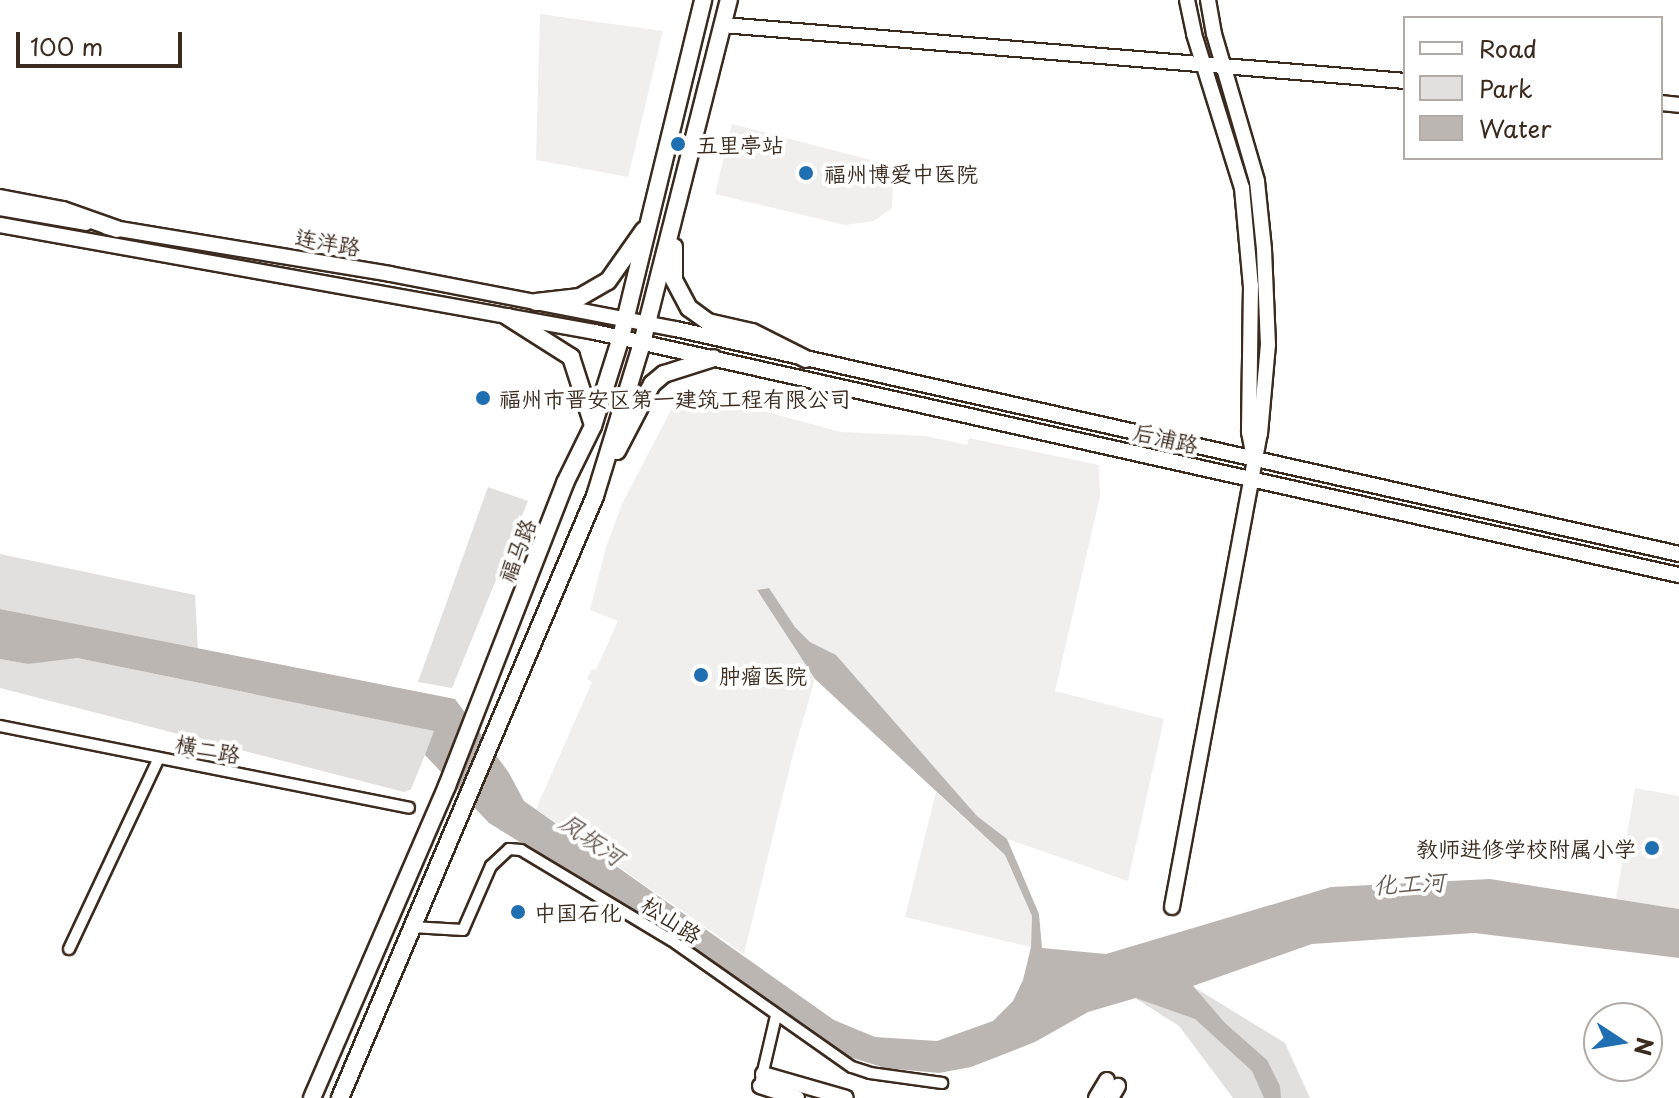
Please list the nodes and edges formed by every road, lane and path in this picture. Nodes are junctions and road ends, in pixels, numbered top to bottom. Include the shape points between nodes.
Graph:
1 (703, 0) edge
2 (729, 0) edge
3 (1187, 0) edge
4 (1208, 0) edge
5 (723, 25) junction
6 (1204, 64) junction
7 (1223, 66) junction
8 (1403, 81) edge
9 (0, 198) edge
10 (678, 203) junction
11 (0, 208) edge
12 (650, 222) junction
13 (0, 225) edge
14 (117, 229) junction
15 (536, 302) junction
16 (508, 317) junction
17 (625, 319) junction
18 (647, 324) junction
19 (621, 337) junction
20 (642, 343) junction
21 (714, 358) junction
22 (806, 359) junction
23 (593, 426) junction
24 (1253, 457) junction
25 (1249, 479) junction
26 (595, 496) junction
27 (1679, 554) edge
28 (1679, 575) edge
29 (0, 726) edge
30 (159, 758) junction
31 (409, 808) dead end
32 (1172, 907) dead end
33 (412, 927) junction
34 (69, 949) dead end
35 (776, 1016) junction
36 (761, 1080) junction
37 (942, 1083) dead end
38 (1112, 1088) edge
39 (312, 1098) edge
40 (340, 1098) edge
41 (797, 1098) edge
42 (846, 1098) edge
43 (1096, 1098) edge

1 - 12 main road, 福马路
2 - 5 main road
3 - 6 main road
4 - 7 main road
5 - 6 main road
5 - 10 main road
6 - 7 main road
6 - 24 main road via 1245,210
7 - 8 main road
7 - 24 main road via 1253,163 1262,217 1268,345 1262,423
9 - 14 main road via 63,210
10 - 18 main road
10 - 22 main road via 673,273 684,301 708,322 752,332
11 - 14 main road, 连洋路
12 - 15 main road via 608,281 580,297
12 - 17 main road, 福马路
13 - 16 main road, 连洋路
14 - 15 main road, 连洋路
15 - 17 main road, 连洋路
16 - 19 main road, 连洋路
16 - 23 main road via 571,357
17 - 18 main road, 连洋路
17 - 19 main road, 福马路
18 - 20 main road
18 - 22 main road, 后浦路
19 - 20 main road, 连洋路
19 - 23 main road, 福马路
20 - 21 main road, 后浦路
20 - 26 main road
21 - 25 main road, 后浦路
21 - 26 main road via 664,374 652,384
22 - 24 main road, 后浦路
23 - 39 main road, 福马路 via 565,483 447,786
24 - 25 main road
24 - 27 main road, 后浦路
25 - 28 main road, 后浦路
25 - 32 main road
26 - 33 main road
29 - 30 street, 横二路
30 - 31 street, 横二路
30 - 34 street
33 - 35 street, 松山路 via 463,930 491,866 509,849 521,850 671,940
33 - 40 main road
35 - 36 street
35 - 37 street, 松山路 via 860,1071
36 - 41 main road
36 - 42 main road
38 - 43 main road

